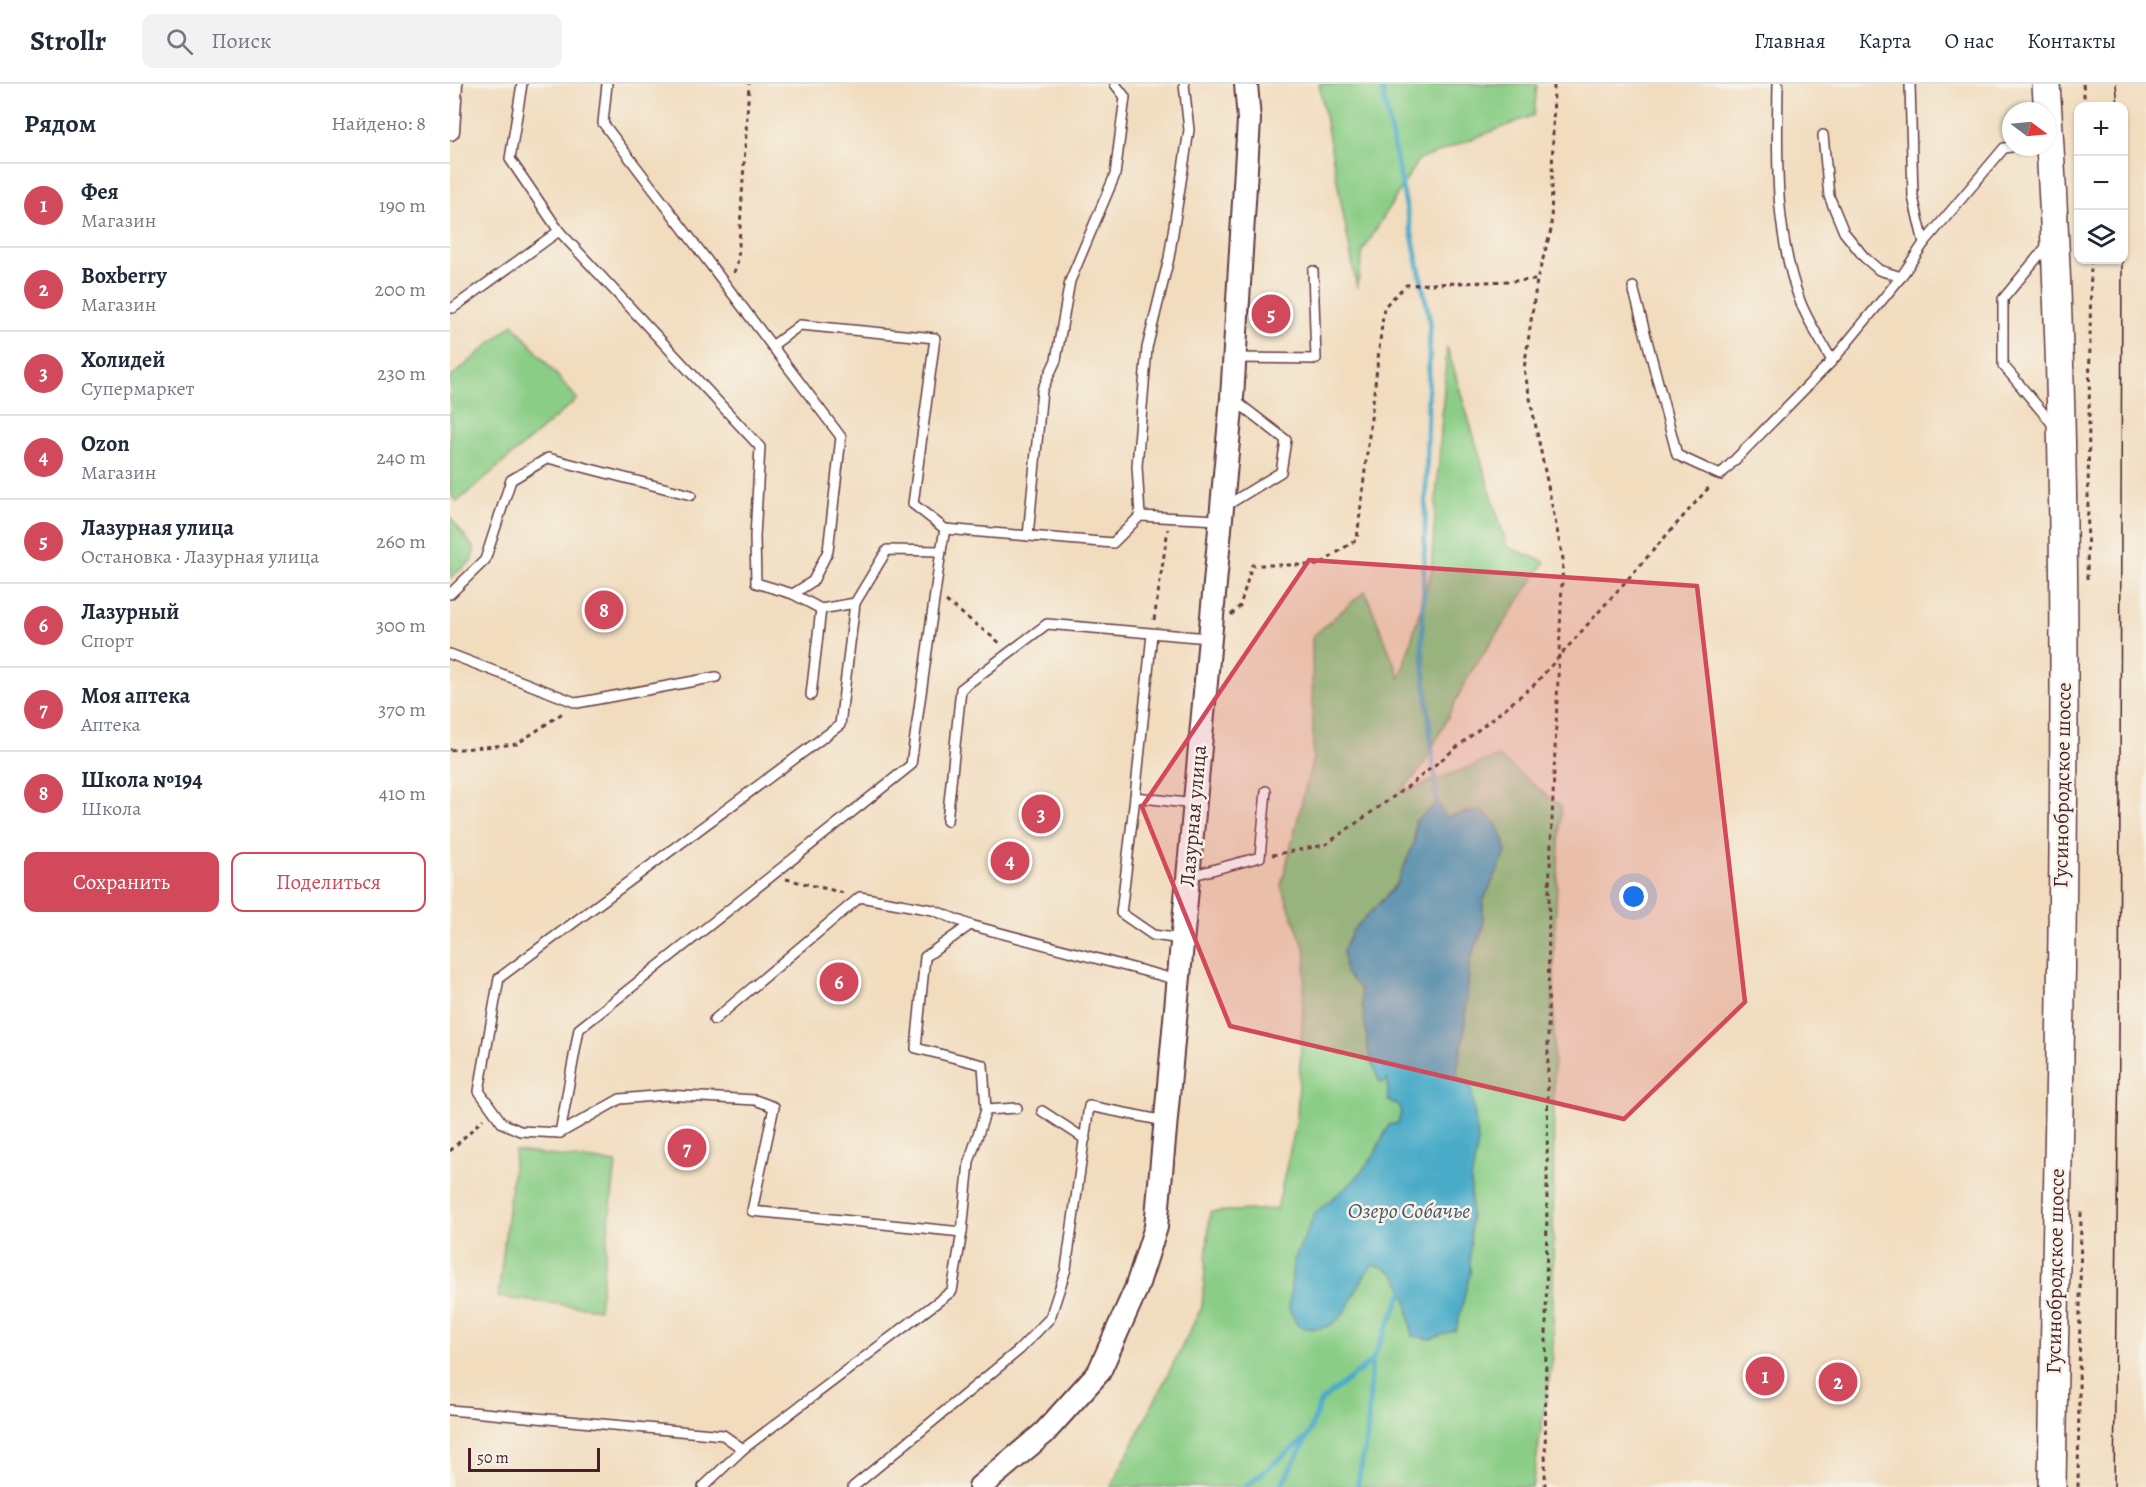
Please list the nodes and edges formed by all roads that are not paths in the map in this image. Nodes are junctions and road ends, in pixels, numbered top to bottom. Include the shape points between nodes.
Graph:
1 (453, 84) edge
2 (522, 84) edge
3 (608, 84) edge
4 (1115, 84) edge
5 (1184, 84) edge
6 (1246, 84) edge
7 (1778, 84) edge
8 (1910, 84) edge
9 (2046, 84) edge
10 (2047, 102) edge
11 (450, 131) edge
12 (1823, 135) dead end
13 (2002, 150) edge
14 (2049, 156) edge
15 (559, 231) junction
16 (2055, 236) junction
17 (1924, 243) junction
18 (1312, 271) dead end
19 (1901, 277) junction
20 (1633, 287) dead end
21 (450, 308) edge
22 (772, 346) junction
23 (1234, 358) junction
24 (1832, 362) junction
25 (1232, 398) junction
26 (2059, 432) junction
27 (691, 495) dead end
28 (1221, 514) junction
29 (1140, 516) junction
30 (945, 529) junction
31 (1028, 536) junction
32 (941, 551) junction
33 (450, 594) edge
34 (793, 594) junction
35 (855, 603) junction
36 (821, 609) junction
37 (1152, 634) junction
38 (1210, 638) junction
39 (450, 654) edge
40 (716, 677) dead end
41 (811, 695) dead end
42 (1266, 791) dead end
43 (1136, 797) junction
44 (1194, 804) junction
45 (947, 821) dead end
46 (1188, 877) junction
47 (970, 925) junction
48 (1182, 939) junction
49 (1178, 980) junction
50 (714, 1020) dead end
51 (1017, 1108) dead end
52 (986, 1110) junction
53 (1042, 1111) dead end
54 (1165, 1121) junction
55 (560, 1133) junction
56 (1085, 1139) junction
57 (962, 1232) junction
58 (450, 1410) edge
59 (743, 1449) junction
60 (703, 1487) edge
61 (853, 1487) edge
62 (980, 1487) edge
63 (2052, 1487) edge

1 - 11 street
2 - 15 lane via 510,159
3 - 22 lane via 603,123
4 - 31 lane via 1125,97 1115,175 1070,281 1056,360 1042,390
5 - 29 lane via 1189,130 1169,258 1147,348 1137,466
6 - 23 street, Лазурная улица via 1249,120
7 - 24 lane via 1777,201 1782,227 1800,301
8 - 17 lane via 1913,197
9 - 10 main road, Гусинобродское шоссе
12 - 19 lane via 1829,196 1844,232 1879,270
13 - 17 lane
14 - 16 main road, Гусинобродское шоссе
15 - 21 lane
15 - 34 lane via 760,447 756,583
16 - 26 main road, Гусинобродское шоссе
16 - 26 lane via 2003,299 2003,364
17 - 19 lane
18 - 23 lane via 1316,359
19 - 24 lane
20 - 24 lane via 1677,455 1720,475
22 - 30 lane via 800,325 935,338 913,504
22 - 34 lane via 841,436 828,551 813,580
23 - 25 street, Лазурная улица
25 - 28 street, Лазурная улица
25 - 28 lane via 1286,440 1281,472
26 - 63 main road, Гусинобродское шоссе via 2064,653
27 - 33 lane via 548,458 511,480 484,560
28 - 29 lane
28 - 38 street, Лазурная улица
29 - 31 lane via 1113,543
30 - 31 lane
30 - 32 lane
32 - 35 lane via 887,550
32 - 55 lane via 911,765 579,1029
34 - 36 lane
35 - 36 lane
35 - 55 lane via 840,725 499,978 479,1091 502,1123 520,1131
36 - 41 lane
37 - 38 lane
37 - 43 lane
37 - 45 lane via 1047,624 962,689
38 - 44 street, Лазурная улица
39 - 40 lane via 577,703
42 - 46 lane via 1260,857
43 - 44 lane
43 - 48 lane via 1121,913 1153,934
44 - 46 street, Лазурная улица
46 - 48 street, Лазурная улица
47 - 49 lane
47 - 50 lane via 933,910 861,897
47 - 52 lane via 926,957 916,1048 983,1065
48 - 49 street, Лазурная улица
49 - 54 street, Лазурная улица
51 - 52 lane
52 - 57 lane via 969,1162
53 - 56 lane
54 - 56 lane via 1089,1106
54 - 62 street, Лазурная улица via 1156,1227 1136,1289 1099,1372 1044,1433
55 - 57 lane via 620,1099 666,1095 755,1100 774,1107 752,1211
56 - 61 lane via 1066,1269 1050,1318 1019,1350
57 - 59 lane via 952,1291
58 - 59 lane via 723,1435
59 - 60 lane

